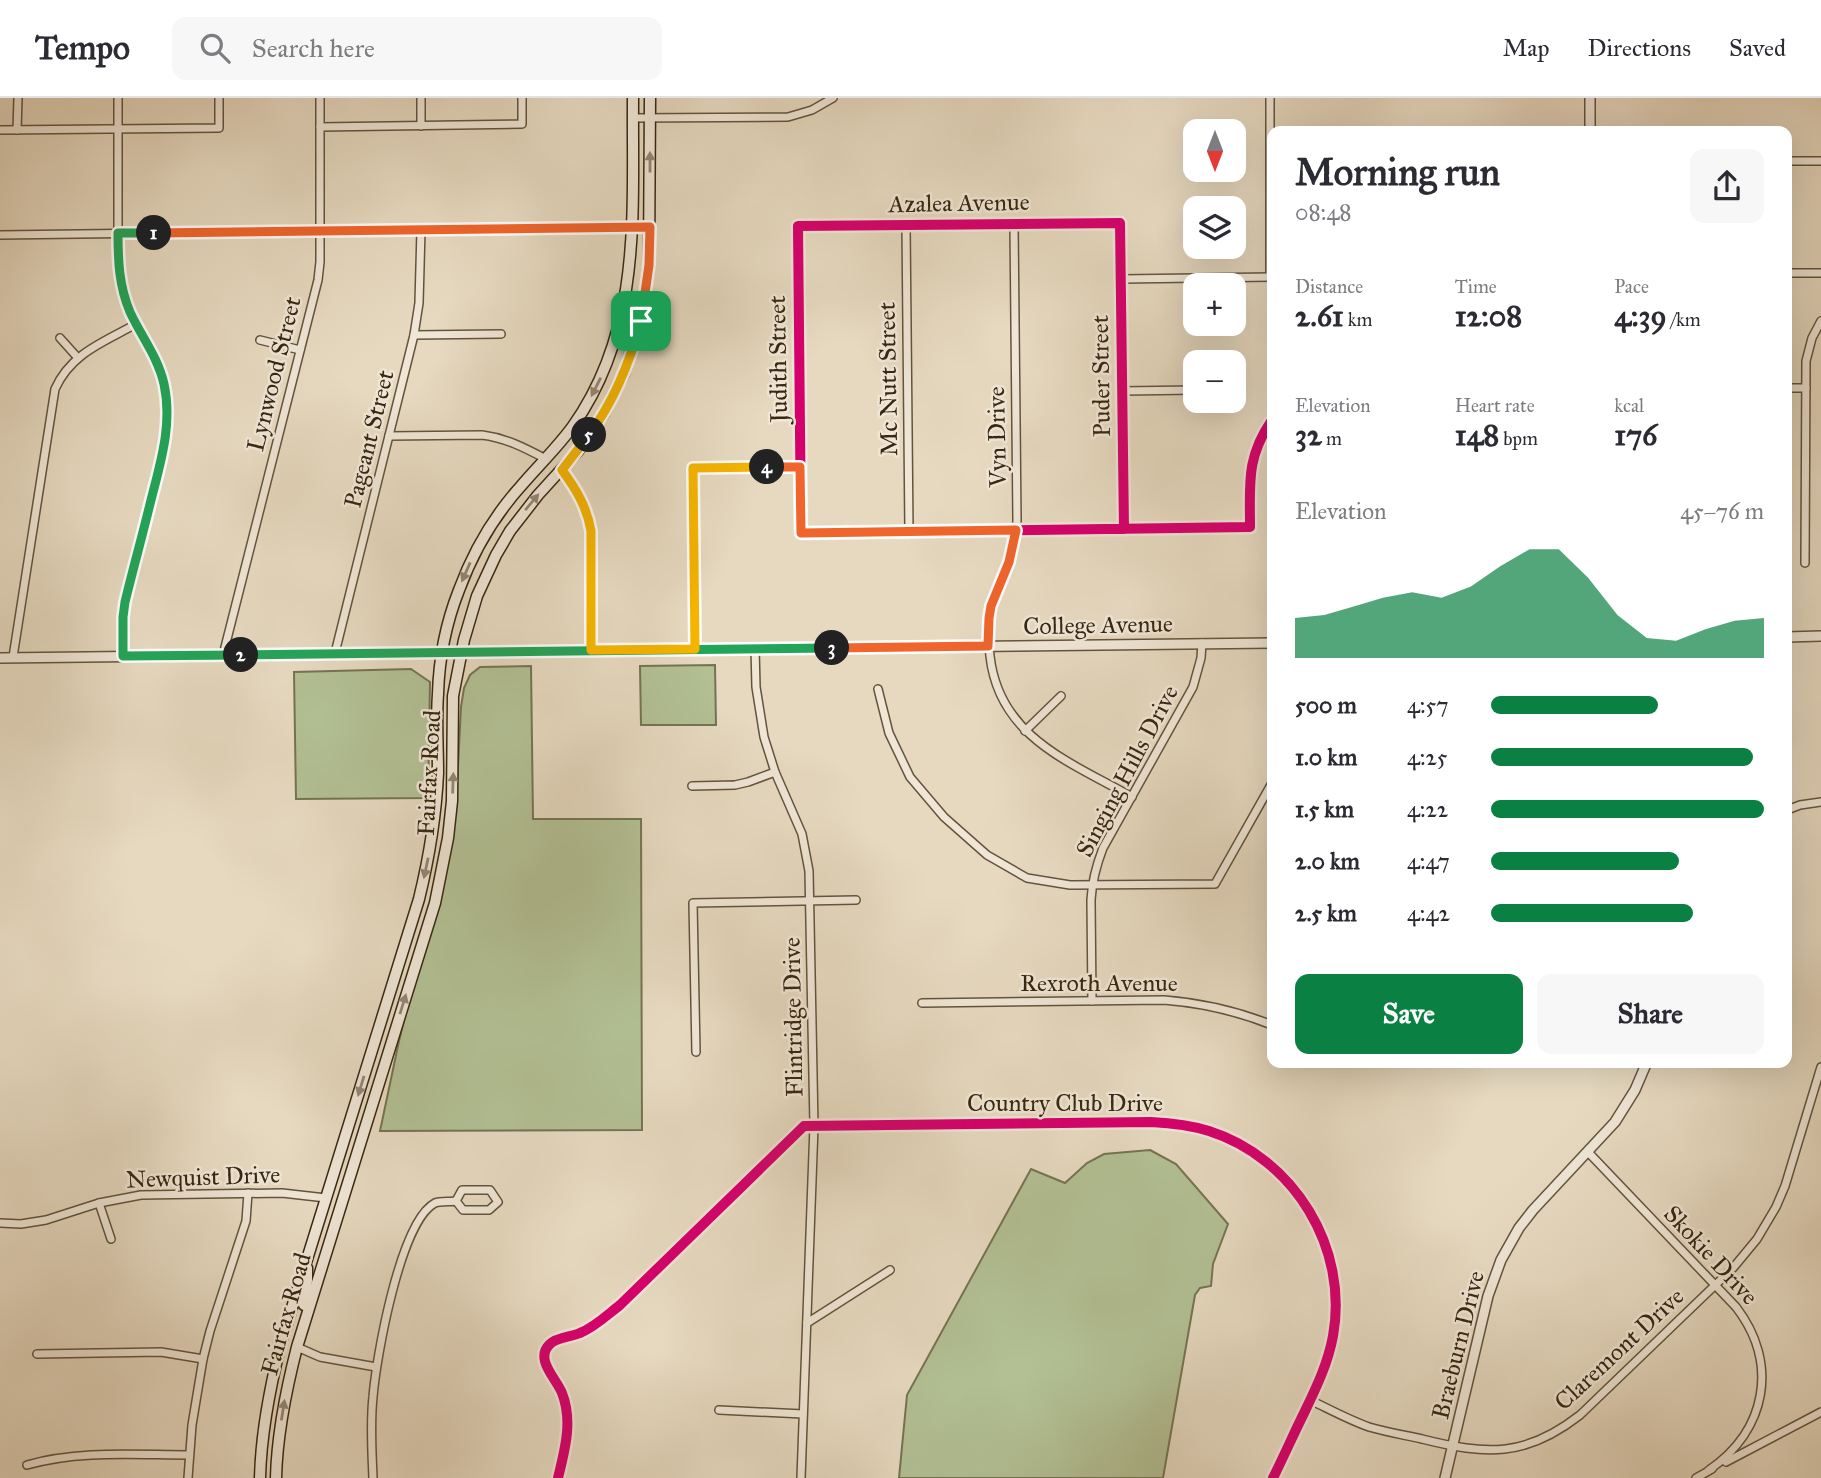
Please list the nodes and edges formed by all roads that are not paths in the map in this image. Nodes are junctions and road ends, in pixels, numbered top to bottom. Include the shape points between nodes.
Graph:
1 (18, 98) edge
2 (118, 98) edge
3 (219, 98) edge
4 (320, 98) edge
5 (421, 98) edge
6 (522, 98) edge
7 (633, 98) edge
8 (650, 98) edge
9 (833, 98) edge
10 (1270, 98) edge
11 (1590, 98) edge
12 (632, 118) junction
13 (650, 119) junction
14 (421, 125) junction
15 (1270, 126) edge
16 (1590, 126) edge
17 (320, 127) junction
18 (118, 129) junction
19 (0, 130) edge
20 (17, 130) junction
21 (1792, 161) edge
22 (1821, 161) edge
23 (1121, 223) joint
24 (1014, 224) junction
25 (906, 225) junction
26 (633, 226) junction
27 (797, 226) joint
28 (650, 227) junction
29 (421, 230) junction
30 (320, 231) junction
31 (118, 233) junction
32 (0, 235) edge
33 (1792, 272) edge
34 (1821, 273) edge
35 (1267, 277) edge
36 (1121, 279) junction
37 (1821, 321) edge
38 (136, 324) junction
39 (501, 334) dead end
40 (414, 335) junction
41 (60, 338) dead end
42 (260, 340) dead end
43 (300, 350) junction
44 (78, 358) junction
45 (1792, 388) edge
46 (1806, 388) junction
47 (1183, 390) edge
48 (1122, 391) junction
49 (1267, 427) edge
50 (390, 436) junction
51 (546, 459) junction
52 (800, 467) junction
53 (562, 470) junction
54 (1124, 529) junction
55 (1016, 530) junction
56 (909, 532) junction
57 (1805, 563) dead end
58 (1821, 636) edge
59 (1792, 637) edge
60 (1202, 643) junction
61 (1267, 643) edge
62 (988, 646) junction
63 (695, 649) junction
64 (755, 649) junction
65 (591, 650) junction
66 (442, 651) junction
67 (462, 651) junction
68 (335, 653) junction
69 (223, 655) junction
70 (123, 656) junction
71 (0, 657) edge
72 (13, 657) junction
73 (878, 689) dead end
74 (1061, 696) dead end
75 (1025, 731) junction
76 (775, 772) junction
77 (692, 786) dead end
78 (1267, 792) edge
79 (1132, 797) junction
80 (1821, 802) edge
81 (1792, 808) edge
82 (1092, 885) junction
83 (856, 900) dead end
84 (810, 901) junction
85 (1092, 1001) junction
86 (922, 1003) dead end
87 (1267, 1023) edge
88 (696, 1052) dead end
89 (1821, 1067) edge
90 (1644, 1068) edge
91 (350, 1121) junction
92 (814, 1126) junction
93 (1588, 1152) junction
94 (350, 1174) junction
95 (248, 1193) junction
96 (326, 1198) junction
97 (456, 1201) junction
98 (99, 1203) junction
99 (0, 1223) edge
100 (111, 1239) dead end
101 (307, 1261) junction
102 (890, 1270) dead end
103 (318, 1277) junction
104 (1715, 1285) junction
105 (807, 1323) junction
106 (297, 1347) junction
107 (37, 1354) dead end
108 (203, 1359) junction
109 (376, 1367) junction
110 (1310, 1400) junction
111 (719, 1410) dead end
112 (1821, 1412) edge
113 (803, 1414) junction
114 (1452, 1447) junction
115 (189, 1454) junction
116 (27, 1465) dead end
117 (1709, 1470) junction
118 (188, 1478) edge
119 (260, 1478) edge
120 (276, 1478) edge
121 (373, 1478) edge
122 (558, 1478) edge
123 (801, 1478) edge
124 (1273, 1478) edge
125 (1445, 1478) edge
126 (1696, 1478) edge

1 - 20 street
2 - 18 street
3 - 18 street via 219,128
4 - 17 street, Lynwood Street
5 - 14 street
6 - 14 street via 522,124
7 - 12 main road, Fairfax Road
8 - 13 main road, Fairfax Road
9 - 13 street via 788,117
10 - 15 street
11 - 16 street
12 - 13 street
12 - 26 main road, Fairfax Road
28 -> 13 main road, Fairfax Road
14 - 17 street
17 - 30 street, Lynwood Street
18 - 20 street
18 - 31 street
19 - 20 street
21 - 22 street
23 - 24 street, Azalea Avenue
23 - 36 street, Puder Street
24 - 25 street, Azalea Avenue
24 - 55 street, Vyn Drive
25 - 27 street, Azalea Avenue
25 - 56 street, Mc Nutt Street
26 - 28 street
26 - 29 street
26 -> 51 main road, Fairfax Road via 626,294 606,367 575,424
27 - 52 street, Judith Street
28 - 53 main road, Fairfax Road via 646,293 633,349 604,413
29 - 30 street
29 - 40 street, Pageant Street
30 - 31 street
30 - 43 street, Lynwood Street via 317,280
31 - 32 street
31 - 38 street via 121,281
33 - 34 street
35 - 36 street
36 - 48 street, Puder Street
37 - 46 street via 1808,350
38 - 44 street
38 - 70 street via 163,380 167,428 125,602
39 - 40 street
40 - 50 street, Pageant Street
41 - 44 street
42 - 43 street
43 - 69 street, Lynwood Street
44 - 72 street via 66,369 52,400
45 - 46 street
46 - 57 street
47 - 48 street
48 - 54 street, Puder Street
49 - 54 street via 1253,457 1250,527
50 - 51 street via 494,436
50 - 68 street, Pageant Street
51 -> 66 main road, Fairfax Road via 507,503 478,548 458,591
52 - 56 street, Judith Street via 801,533
52 - 63 street via 693,468
53 - 65 street via 579,495 591,531
67 -> 53 main road, Fairfax Road via 477,596 496,555 523,512
54 - 55 street
55 - 56 street
55 - 62 street, Vyn Drive via 991,606
58 - 59 street
60 - 61 street, College Avenue
60 - 62 street, College Avenue
60 - 79 street, Singing Hills Drive via 1194,687
62 - 64 street, College Avenue
62 - 75 street, Vyn Drive via 999,694
63 - 64 street, College Avenue
63 - 65 street, College Avenue
64 - 76 street, Flintridge Drive via 759,712
65 - 67 street, College Avenue
66 - 67 street, College Avenue
66 - 68 street, College Avenue
66 -> 91 main road, Fairfax Road via 436,800 427,863
94 -> 67 main road, Fairfax Road via 443,866 452,801 453,696
68 - 69 street, College Avenue
69 - 70 street, College Avenue
70 - 72 street, College Avenue
71 - 72 street, College Avenue
73 - 82 street via 889,733 910,777 944,817 987,855 1027,878
74 - 75 street
75 - 79 street, Vyn Drive
76 - 77 street via 735,785
76 - 84 street, Flintridge Drive via 802,834
78 - 82 street via 1215,884
79 - 82 street, Singing Hills Drive via 1103,848
80 - 81 street
82 - 85 street, Singing Hills Drive
83 - 84 street
84 - 88 street via 693,903
84 - 92 street, Flintridge Drive
85 - 86 street, Rexroth Avenue
85 - 87 street, Rexroth Avenue via 1191,1003 1228,1009
89 - 104 street, Claremont Drive via 1776,1207 1746,1254
90 - 93 street, Braeburn Drive via 1626,1107
91 - 94 main road via 357,1138
91 - 96 main road, Fairfax Road
92 - 105 street, Flintridge Drive
92 - 110 street, Country Club Drive via 1161,1123 1190,1126 1241,1145 1270,1164 1294,1189 1315,1221 1330,1259 1336,1297 1333,1335
92 - 122 street via 804,1126 620,1305 593,1326 550,1344 544,1353 545,1365 562,1392 568,1418
93 - 104 street, Skokie Drive
93 - 114 street, Braeburn Drive via 1533,1210 1501,1260
94 - 103 main road, Fairfax Road
95 - 96 street, Newquist Drive
95 - 98 street, Newquist Drive via 141,1195
95 - 108 street via 246,1221
96 - 101 main road, Fairfax Road
96 - 103 main road via 331,1219
97 - 97 street via 462,1191 490,1191 498,1202 489,1210 463,1210
97 - 109 street via 435,1203 410,1236
98 - 99 street, Newquist Drive via 47,1220
98 - 100 street
101 - 106 main road via 306,1300 293,1342
101 - 119 main road, Fairfax Road via 274,1372
102 - 105 street
103 - 106 main road, Fairfax Road
104 - 114 street, Claremont Drive via 1566,1426 1510,1448
104 - 117 street, Skokie Drive via 1751,1330 1762,1381 1748,1430
105 - 113 street, Flintridge Drive
106 - 109 street via 320,1357
120 -> 106 main road, Fairfax Road via 284,1404
107 - 108 street via 161,1352
108 - 115 street
109 - 121 street
110 - 114 street, Claremont Drive via 1369,1427
110 - 124 street, Country Club Drive
111 - 113 street
112 - 117 street
113 - 123 street, Flintridge Drive
114 - 125 street, Braeburn Drive
115 - 116 street via 74,1456
115 - 118 street
117 - 126 street

